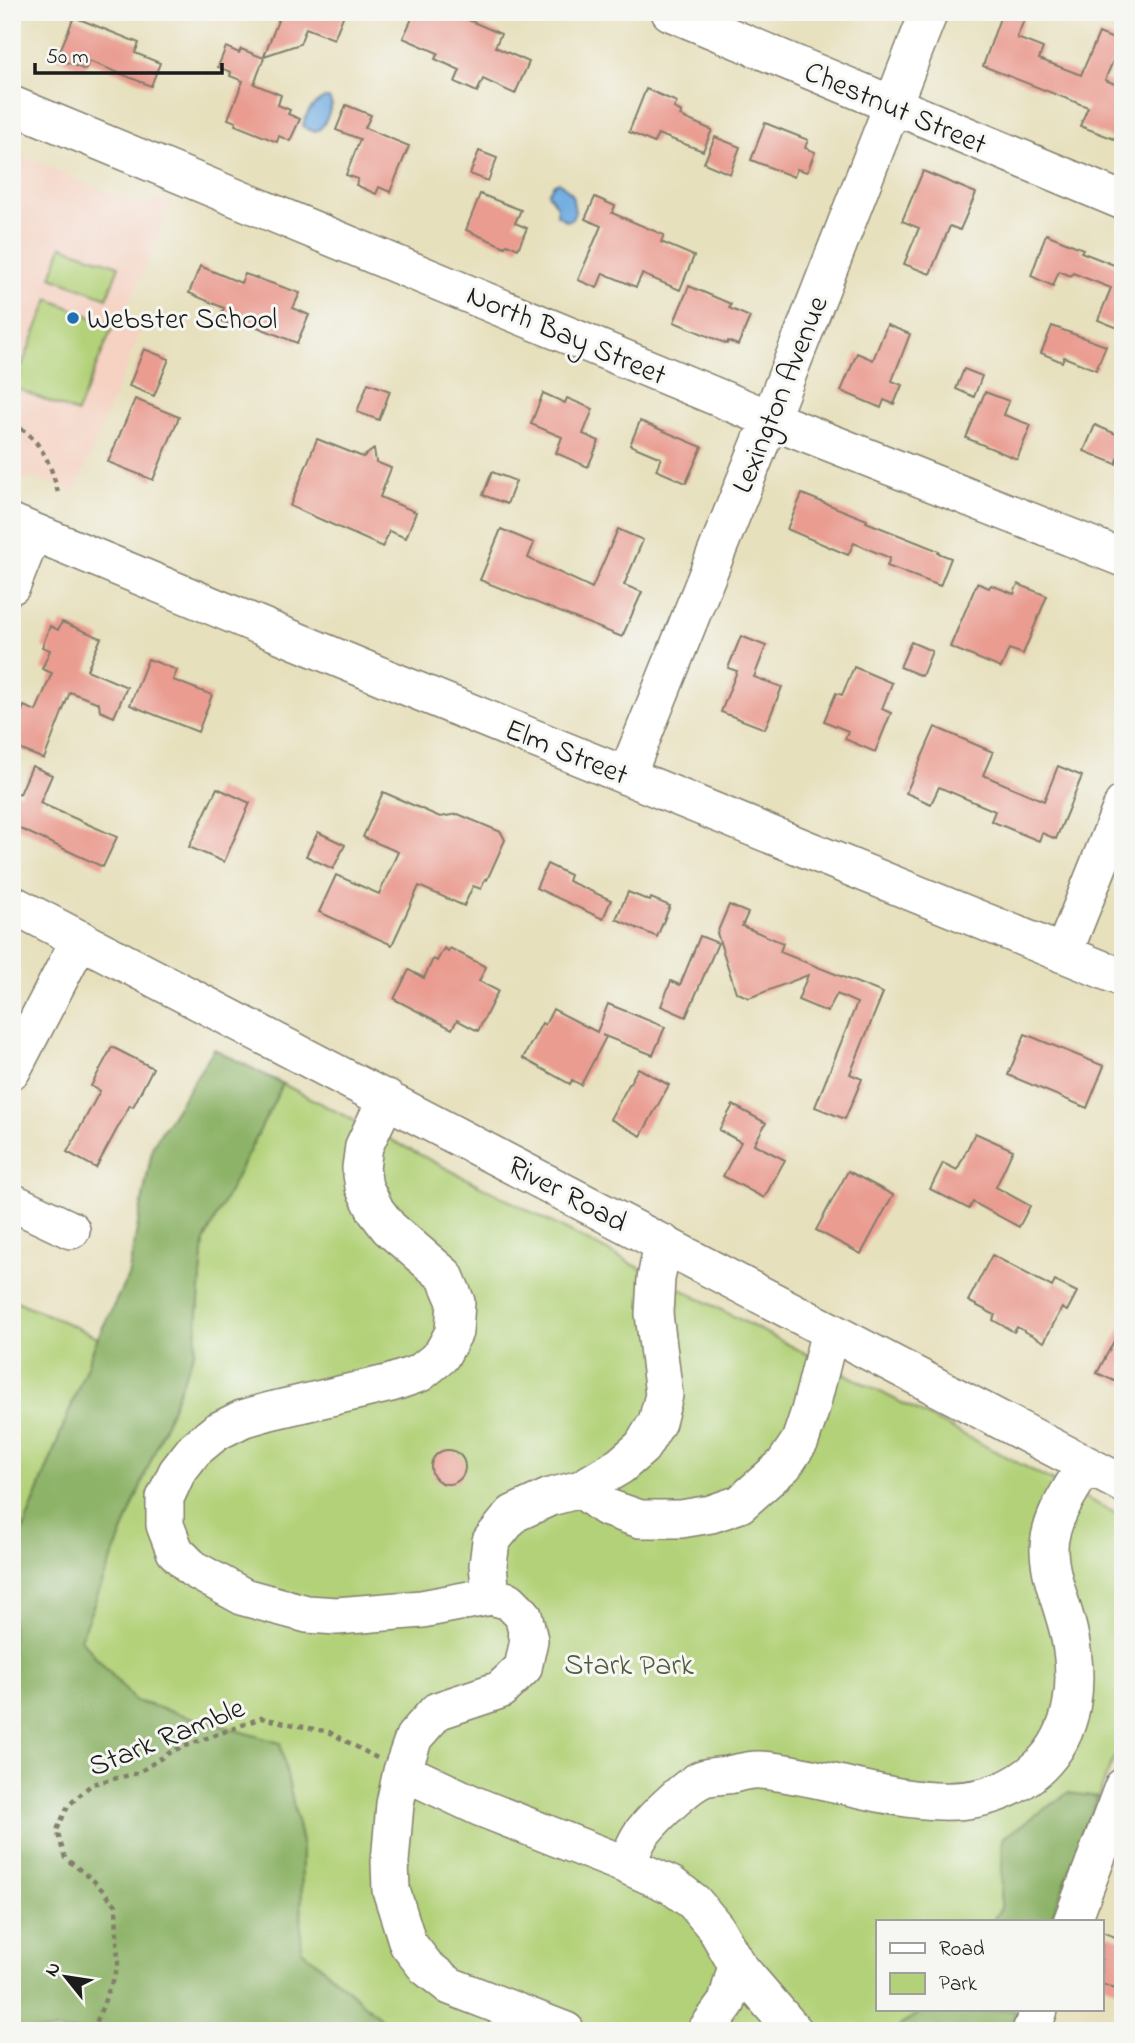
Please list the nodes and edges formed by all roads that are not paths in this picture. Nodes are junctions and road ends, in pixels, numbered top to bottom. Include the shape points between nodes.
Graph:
1 (670, 12) edge
2 (929, 12) edge
3 (12, 105) edge
4 (893, 105) junction
5 (1123, 201) edge
6 (770, 419) junction
7 (22, 527) edge
8 (1123, 558) edge
9 (12, 585) edge
10 (627, 775) junction
11 (1123, 804) edge
12 (12, 904) edge
13 (80, 939) junction
14 (1063, 954) junction
15 (1123, 978) edge
16 (12, 1070) edge
17 (387, 1098) junction
18 (12, 1202) edge
19 (71, 1230) dead end
20 (663, 1243) junction
21 (830, 1331) junction
22 (1086, 1465) junction
23 (1123, 1484) edge
24 (581, 1489) junction
25 (491, 1596) junction
26 (402, 1771) junction
27 (1123, 1787) edge
28 (626, 1865) junction
29 (1073, 1920) edge
30 (737, 1965) junction
31 (1039, 2011) edge
32 (566, 2031) edge
33 (706, 2031) edge
34 (794, 2031) edge
35 (1031, 2031) edge

1 - 4 street, Chestnut Street
2 - 4 street, Lexington Avenue
3 - 6 street, North Bay Street
4 - 5 street, Chestnut Street
4 - 6 street, Lexington Avenue
6 - 8 street, North Bay Street
6 - 10 street, Lexington Avenue
7 - 9 street
7 - 10 street, Elm Street
10 - 14 street, Elm Street
11 - 14 street
12 - 13 street, River Road
13 - 16 street
13 - 17 street, River Road
14 - 15 street, Elm Street
17 - 20 street, River Road
17 - 25 street via 363,1146 364,1187 389,1228 445,1276 456,1302 454,1332 441,1356 420,1373 242,1419 216,1432 177,1472 165,1498 165,1525 175,1550 193,1569 244,1597 307,1614 422,1609
18 - 19 street
20 - 21 street, River Road
20 - 24 street via 654,1314 664,1395 657,1422 628,1460
21 - 22 street, River Road
21 - 24 street via 800,1441 784,1465 740,1504 681,1519 640,1518 605,1507
22 - 23 street, River Road
22 - 28 street via 1052,1529 1049,1550 1068,1633 1074,1690 1070,1718 1058,1744 1040,1766 1017,1784 962,1802 902,1797 758,1770 702,1780 669,1804 640,1836
24 - 25 street via 513,1514 491,1541
25 - 26 street via 509,1601 523,1615 529,1640 523,1668 500,1690 437,1712 414,1737
26 - 28 street
26 - 32 street via 390,1862 391,1890 408,1944 426,1967 450,1986
27 - 29 street
28 - 30 street via 671,1885 694,1902
30 - 33 street via 727,2002
30 - 34 street
31 - 35 street

